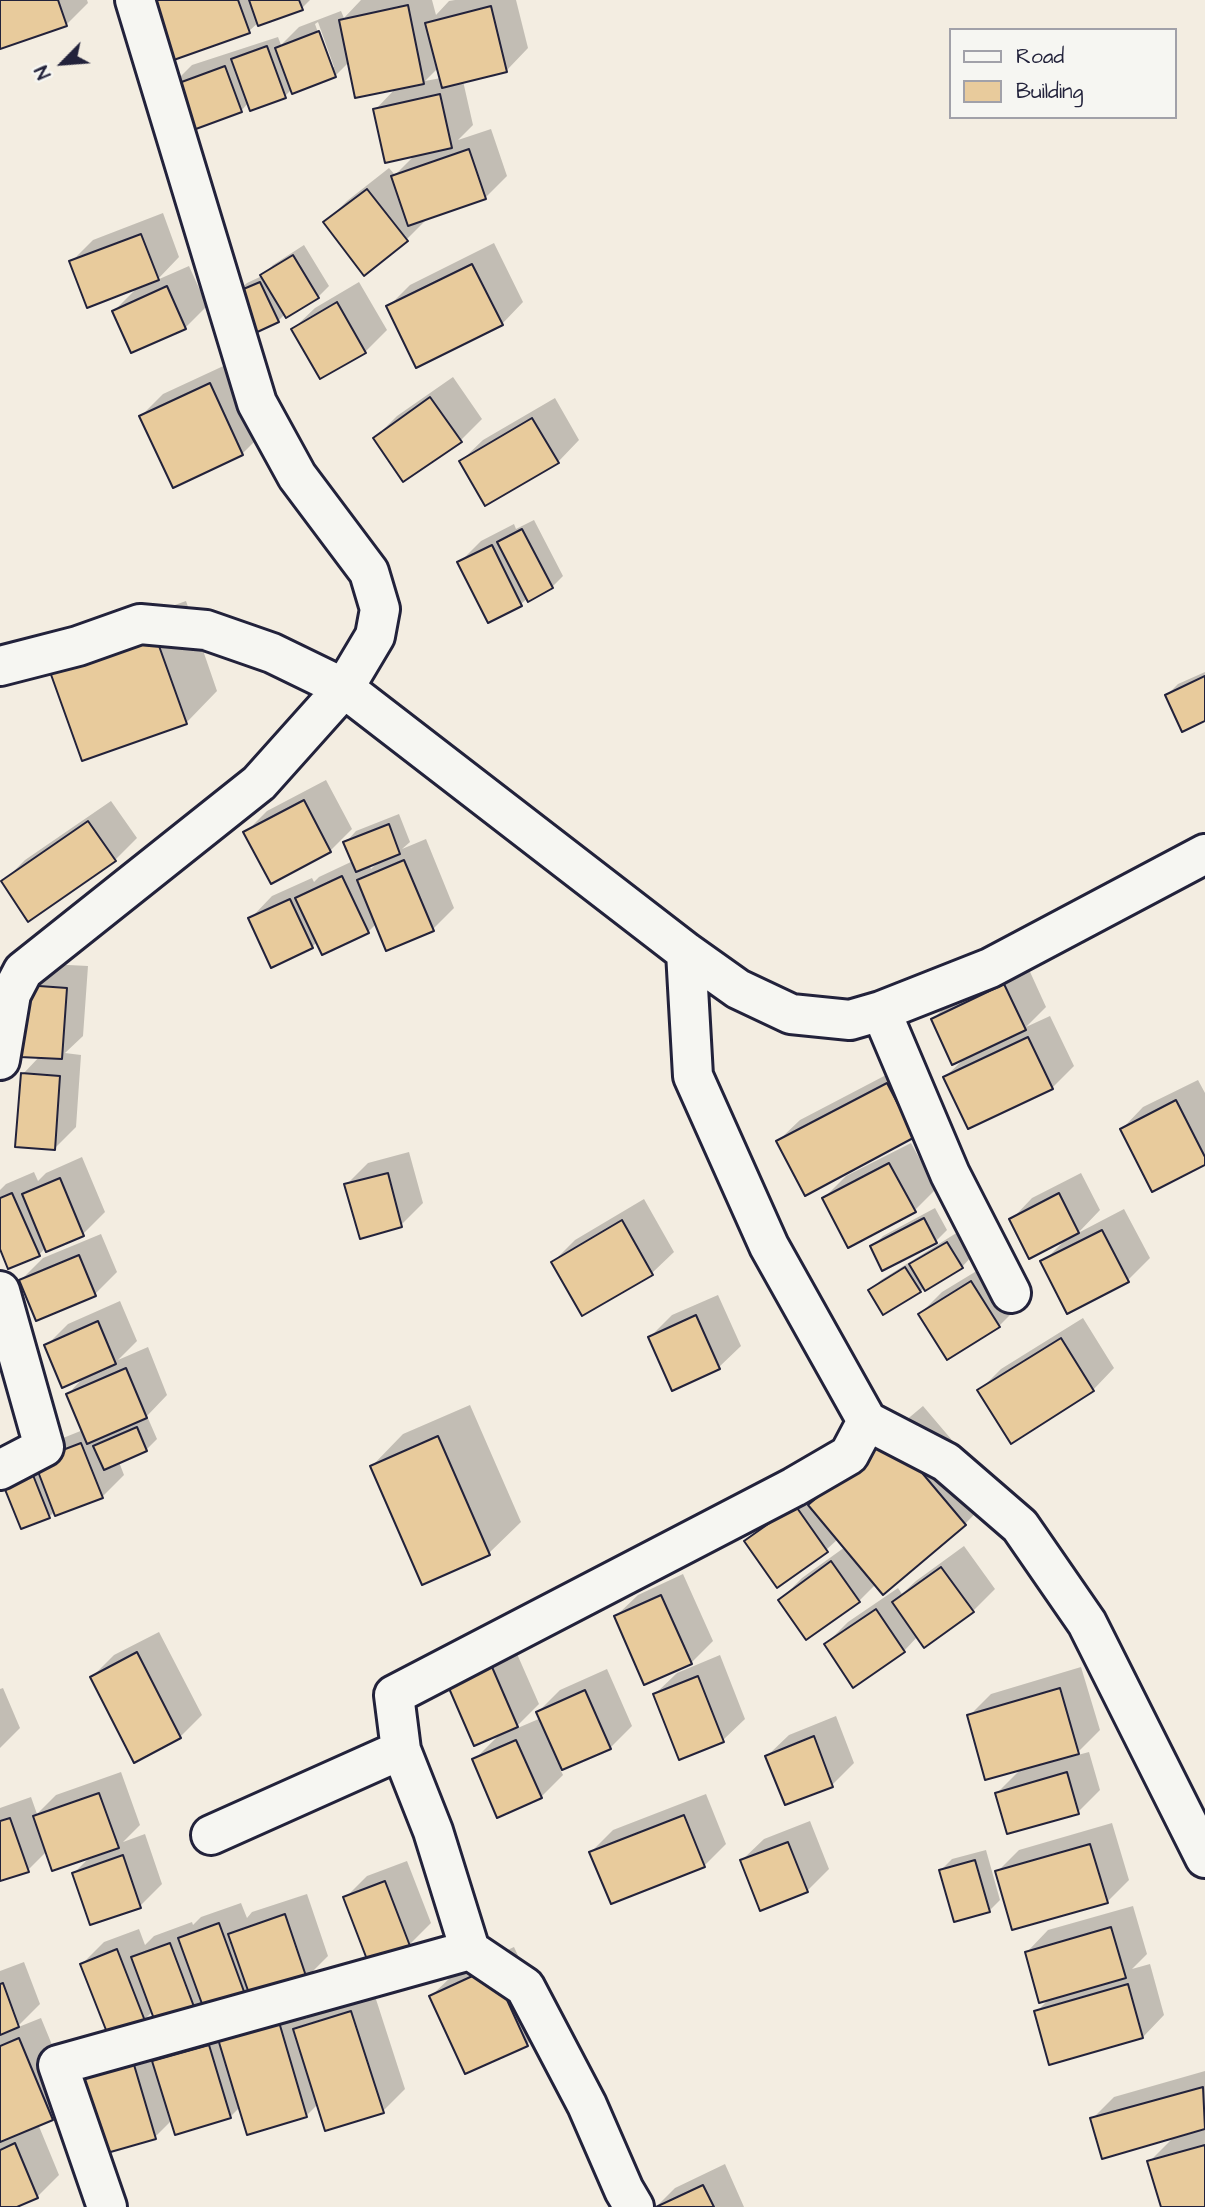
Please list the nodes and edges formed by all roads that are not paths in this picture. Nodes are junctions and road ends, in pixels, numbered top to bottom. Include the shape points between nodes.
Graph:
1 (135, 0) edge
2 (0, 666) edge
3 (344, 688) junction
4 (1205, 854) edge
5 (686, 952) junction
6 (881, 1011) junction
7 (0, 1060) edge
8 (0, 1291) edge
9 (1011, 1293) dead end
10 (867, 1421) junction
11 (0, 1470) edge
12 (401, 1750) junction
13 (211, 1835) dead end
14 (1205, 1858) edge
15 (471, 1950) junction
16 (107, 2207) edge
17 (634, 2207) edge

1 - 3 street via 257,403 297,475 369,572 380,609 375,636
2 - 3 street via 140,624 206,630 272,653
3 - 5 street
3 - 7 street via 259,783 23,971 11,994
4 - 6 street via 990,968
5 - 6 street via 738,989 791,1014 850,1020
5 - 10 street via 693,1076 769,1246
6 - 9 street via 950,1174
8 - 11 street via 44,1447
10 - 12 street via 849,1455 794,1487 394,1695
10 - 14 street via 946,1462 1020,1526 1087,1623
12 - 13 street
12 - 15 street
15 - 16 street via 58,2065
15 - 17 street via 525,1987

